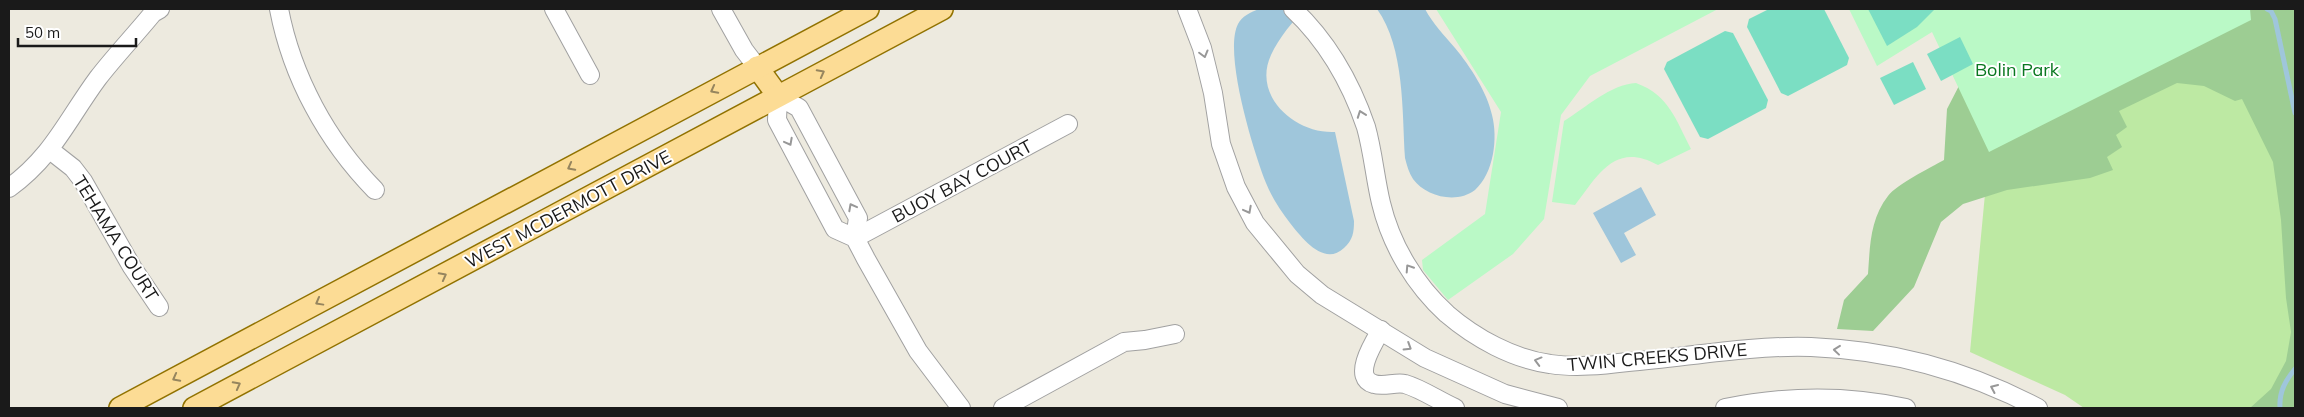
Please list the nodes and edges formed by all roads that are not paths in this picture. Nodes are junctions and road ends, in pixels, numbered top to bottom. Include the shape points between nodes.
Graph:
1 (160, 9) edge
2 (279, 9) edge
3 (554, 9) edge
4 (721, 9) edge
5 (868, 9) edge
6 (942, 9) edge
7 (1187, 9) edge
8 (1293, 9) edge
9 (757, 67) junction
10 (590, 75) dead end
11 (778, 96) junction
12 (1068, 124) dead end
13 (50, 150) junction
14 (9, 188) edge
15 (375, 190) dead end
16 (855, 238) junction
17 (159, 308) dead end
18 (1381, 330) junction
19 (1175, 334) dead end
20 (1794, 404) edge
21 (120, 408) edge
22 (194, 408) edge
23 (961, 408) edge
24 (1003, 408) edge
25 (1455, 408) edge
26 (1558, 408) edge
27 (1725, 408) edge
28 (1906, 408) edge
29 (2038, 408) edge

1 - 13 street via 153,13 98,79
2 - 15 street via 290,52 308,96 351,166
3 - 10 street
4 - 9 street
5 - 9 main road, WEST MCDERMOTT DRIVE
11 -> 6 main road, WEST MCDERMOTT DRIVE
7 -> 18 street via 1202,48 1221,144 1236,186 1255,223 1281,258 1309,285 1341,308
29 -> 8 street, TWIN CREEKS DRIVE via 1976,380 1871,353 1810,347 1779,348 1609,364 1561,365 1523,357 1476,336 1428,295 1402,258 1385,218 1371,146 1356,102 1338,66 1310,26
9 - 11 main road
9 -> 21 main road, WEST MCDERMOTT DRIVE
16 -> 11 street via 858,218 799,108
11 -> 16 street via 777,120 835,229
22 -> 11 main road, WEST MCDERMOTT DRIVE
12 - 16 street, BUOY BAY COURT
13 - 14 street via 26,176
13 - 17 street, TEHAMA COURT via 73,168 83,181
16 - 23 street via 918,351
18 - 25 street via 1364,368 1368,382 1376,385 1402,384
18 -> 26 street via 1425,358 1505,394
19 - 24 street via 1124,342
20 - 27 street via 1752,403
20 - 28 street via 1877,402

